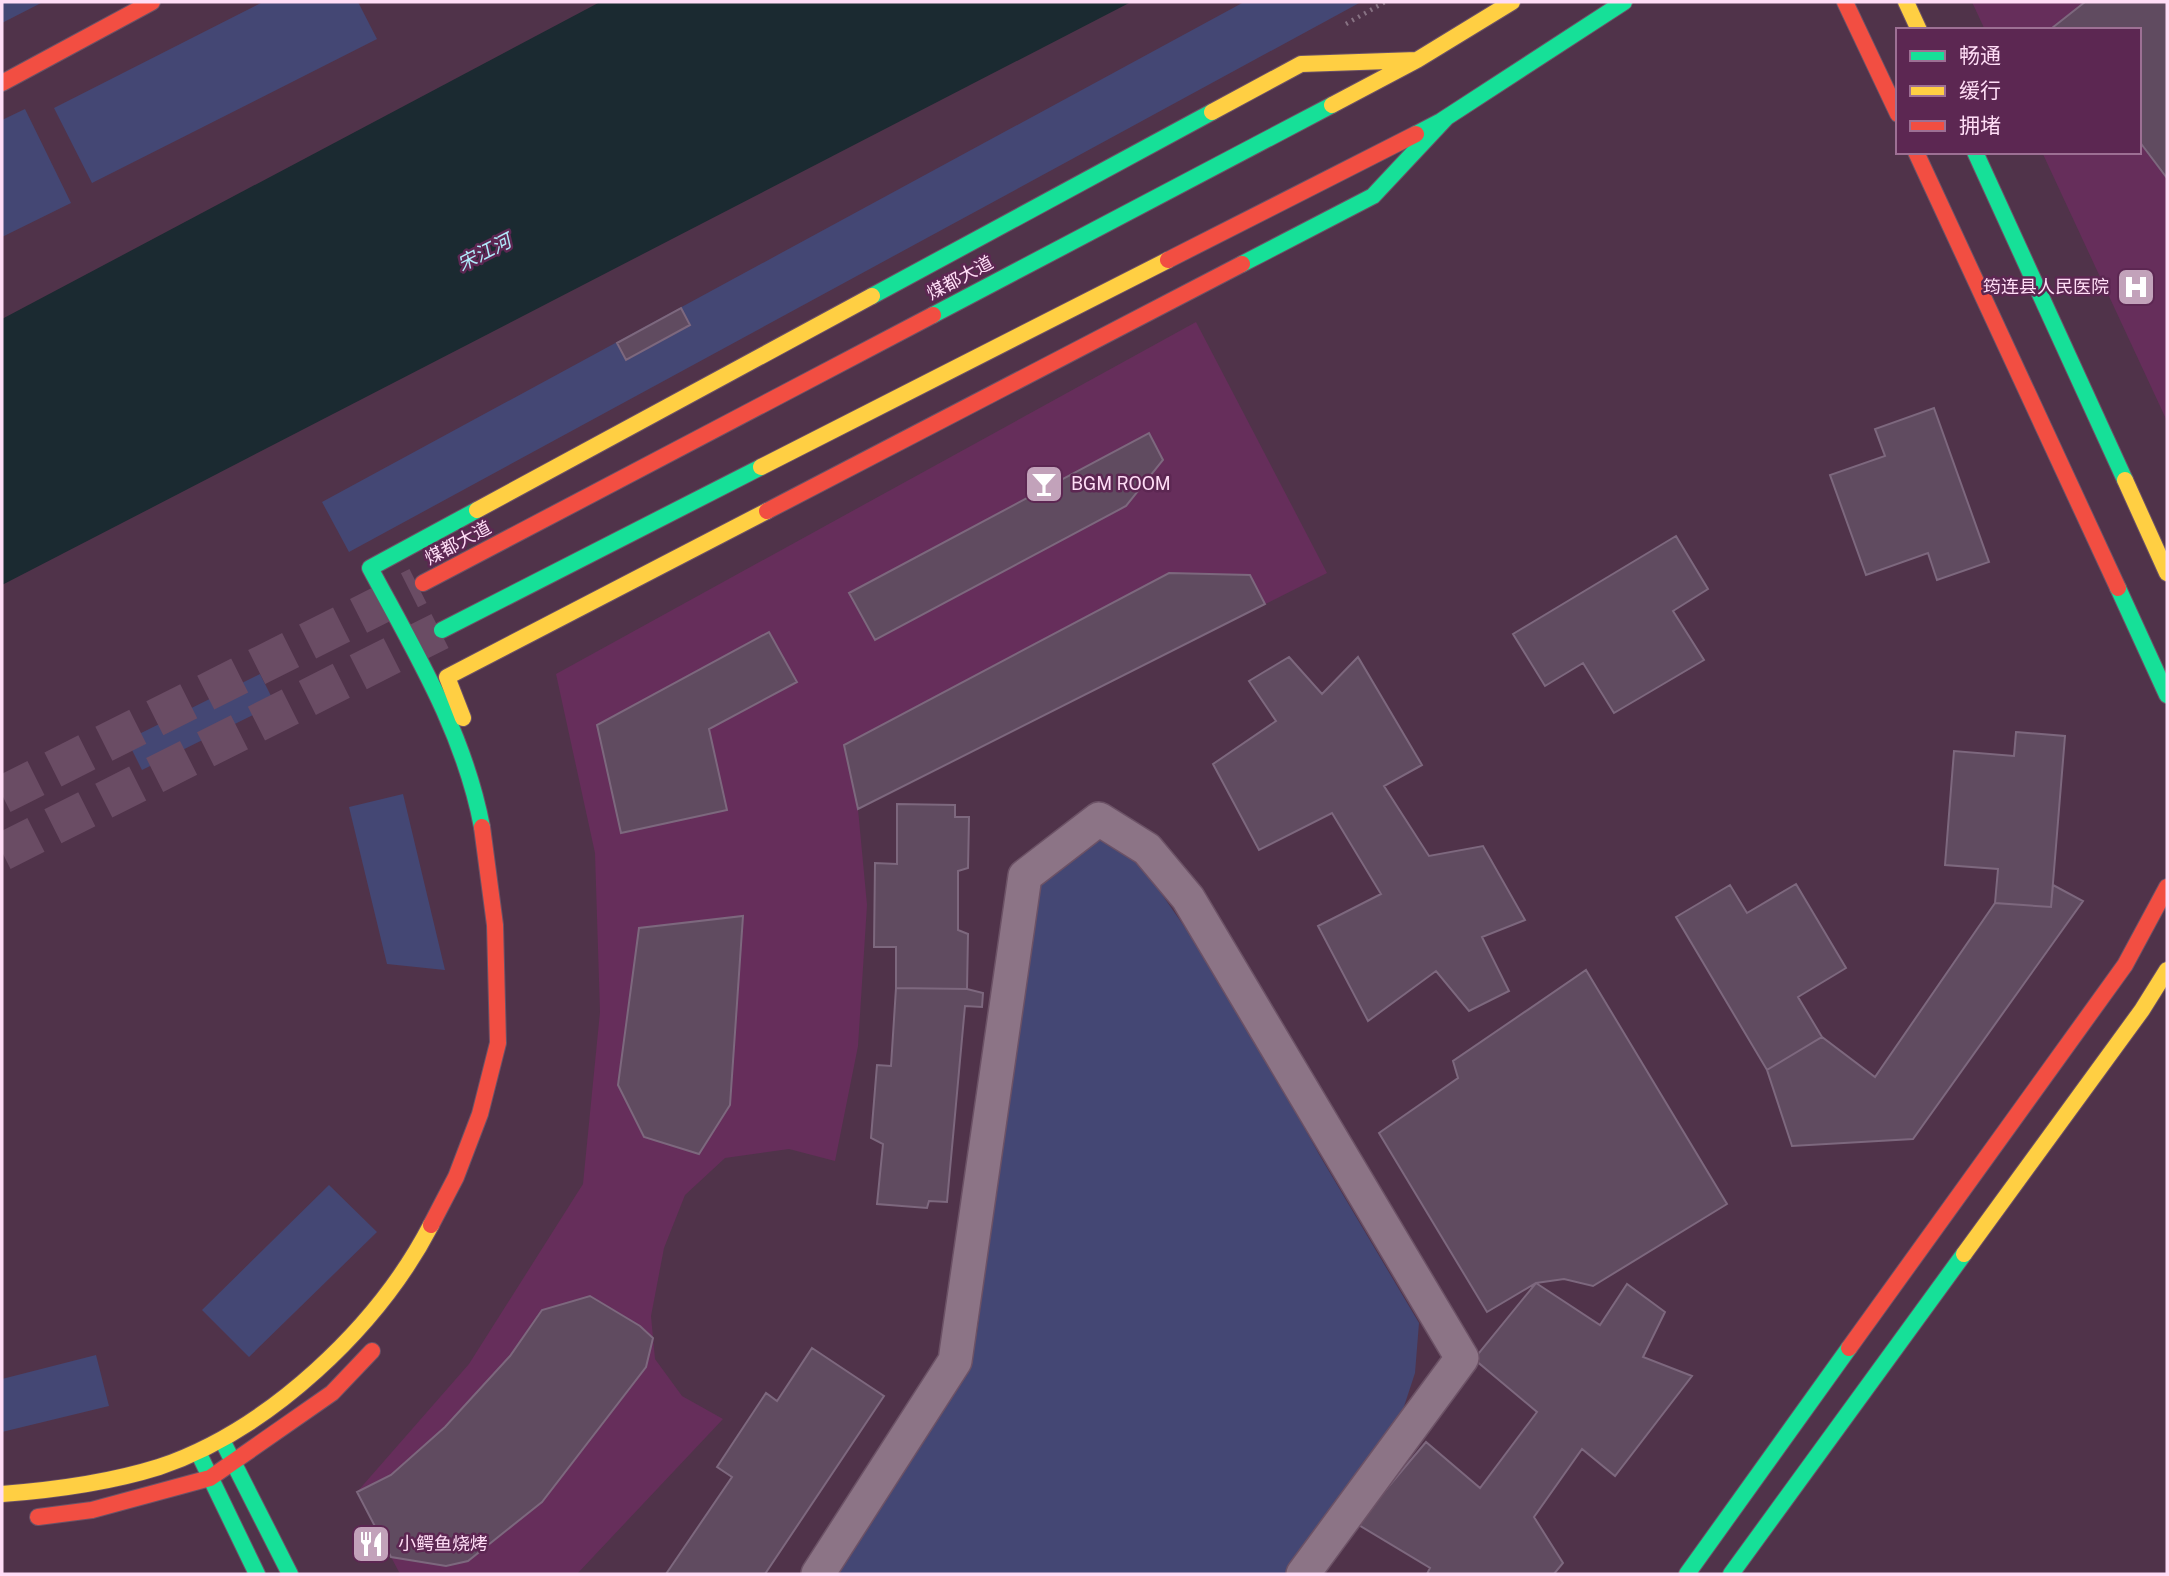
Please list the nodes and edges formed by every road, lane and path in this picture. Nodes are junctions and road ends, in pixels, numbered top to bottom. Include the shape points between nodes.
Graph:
1 (152, 2) edge
2 (1512, 2) edge
3 (1625, 2) edge
4 (1845, 2) edge
5 (1906, 2) edge
6 (1918, 28) edge
7 (1417, 60) junction
8 (2, 83) edge
9 (1896, 110) edge
10 (1447, 117) junction
11 (1917, 154) edge
12 (1976, 154) edge
13 (2167, 573) edge
14 (423, 583) tunnel mouth
15 (442, 630) tunnel mouth
16 (2167, 695) edge
17 (2167, 887) edge
18 (2167, 970) edge
19 (511, 1058) dead end
20 (383, 1340) dead end
21 (220, 1437) junction
22 (197, 1449) junction
23 (234, 1464) junction
24 (211, 1478) junction
25 (2, 1494) edge
26 (23, 1518) dead end
27 (257, 1574) edge
28 (290, 1574) edge
29 (818, 1574) edge
30 (1303, 1574) edge
31 (1687, 1574) edge
32 (1731, 1574) edge

1 - 8 street
2 - 7 street, 煤都大道
3 - 10 street
4 - 9 street
5 - 6 street
7 - 14 street, 煤都大道
7 - 21 street via 1301,64 370,568 432,688 474,789 493,915 498,1045 462,1165 402,1276 380,1306 320,1368
10 - 15 street
10 - 19 street via 1373,197 447,677 482,768 503,868 512,949
11 - 16 street
12 - 13 street
17 - 31 street via 2125,965
18 - 32 street
20 - 23 street via 332,1393
21 - 22 street
21 - 23 street
22 - 24 street
22 - 25 street via 166,1463 80,1485
23 - 24 street
23 - 28 street
24 - 26 street via 92,1510
24 - 27 street
29 - 30 street via 955,1361 1025,876 1099,819 1147,849 1188,898 1462,1358

